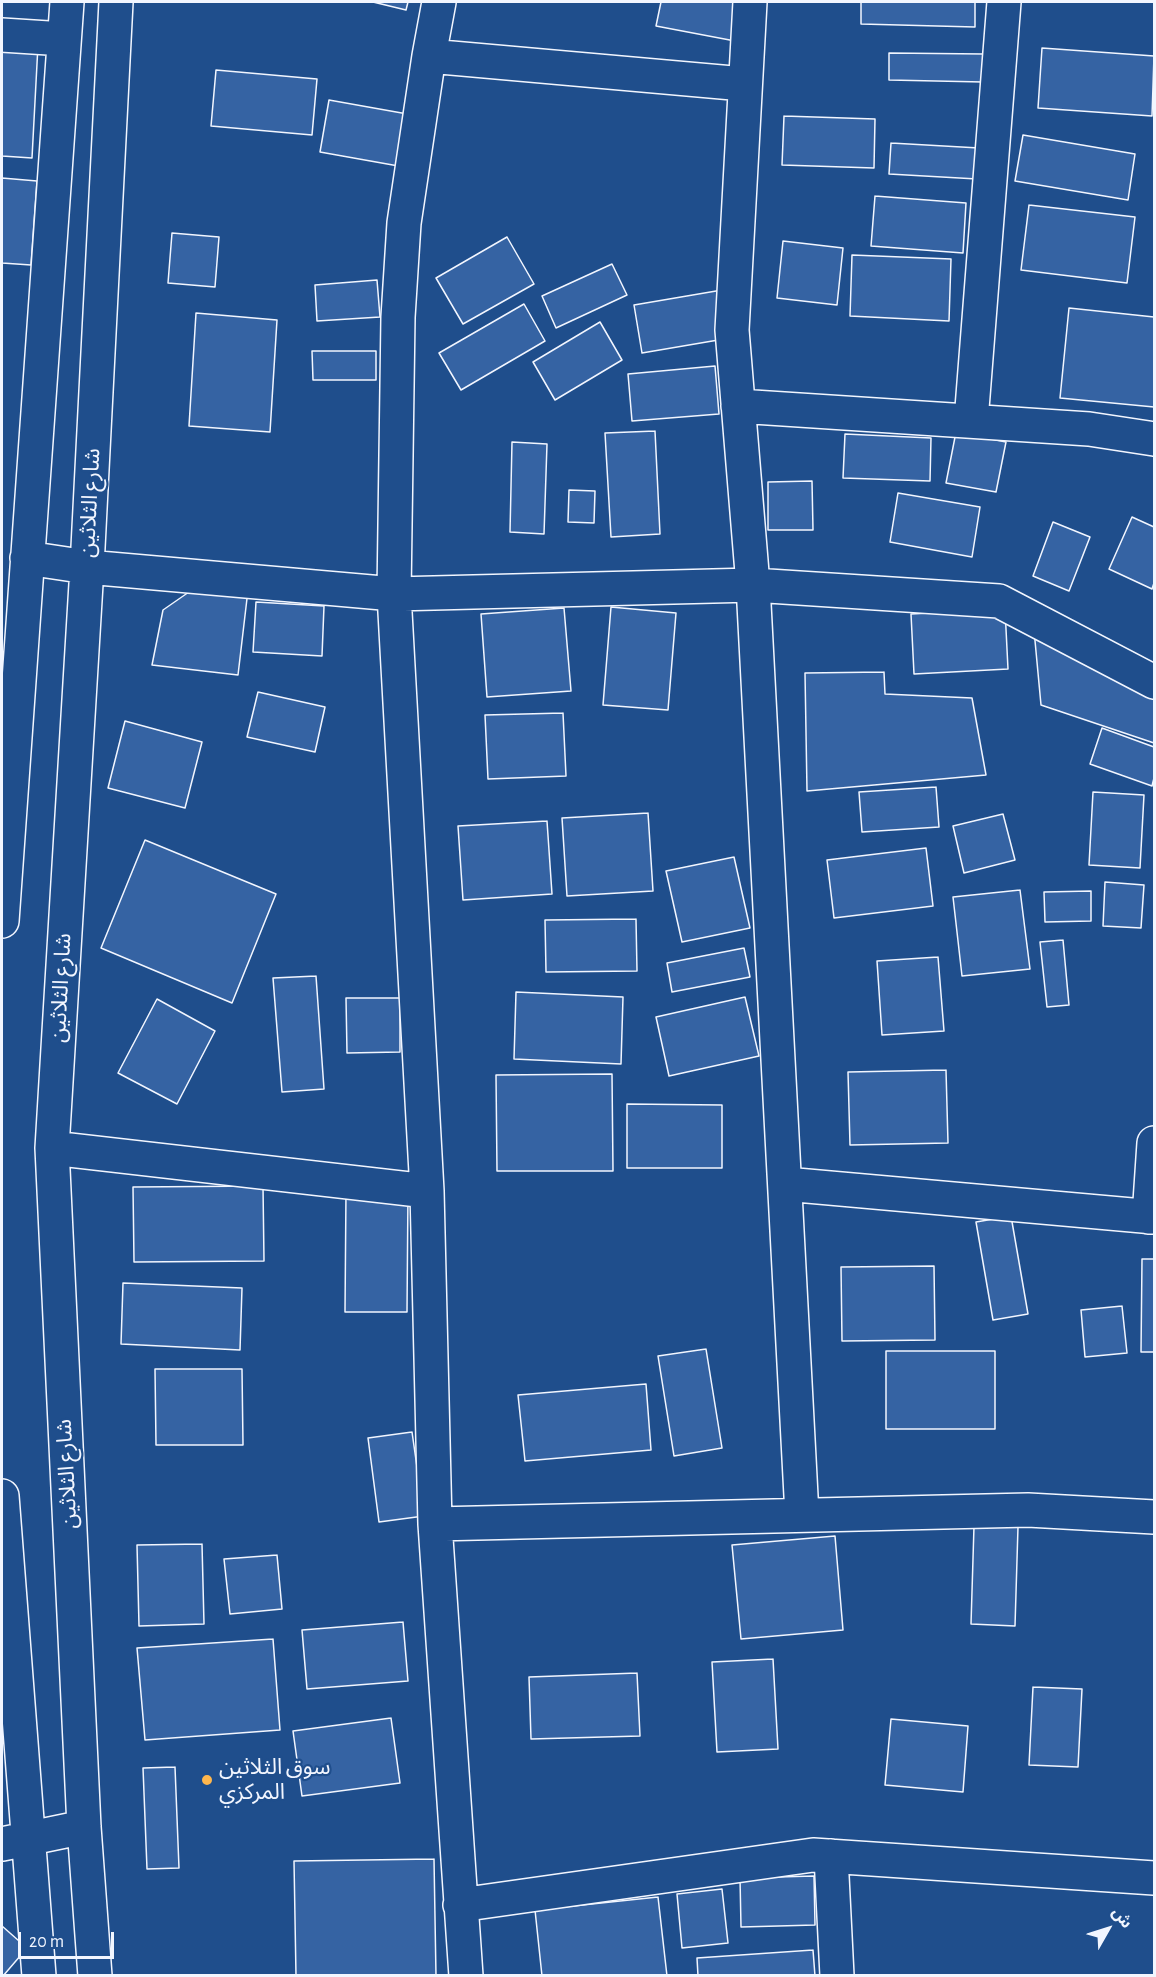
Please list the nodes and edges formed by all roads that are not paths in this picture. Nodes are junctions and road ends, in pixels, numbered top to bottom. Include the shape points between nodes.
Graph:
1 (67, 2) edge
2 (116, 2) edge
3 (439, 2) edge
4 (750, 2) edge
5 (1004, 2) edge
6 (2, 35) edge
7 (64, 39) junction
8 (429, 56) junction
9 (744, 84) junction
10 (738, 406) junction
11 (971, 421) junction
12 (1155, 439) edge
13 (27, 558) junction
14 (87, 567) junction
15 (753, 585) junction
16 (394, 594) junction
17 (1155, 682) edge
18 (9, 707) edge
19 (2, 921) edge
20 (1155, 1143) edge
21 (52, 1148) junction
22 (785, 1184) junction
23 (427, 1191) junction
24 (1152, 1217) edge
25 (2, 1496) edge
26 (802, 1515) junction
27 (1155, 1517) edge
28 (435, 1524) junction
29 (84, 1827) junction
30 (15, 1841) edge
31 (831, 1856) junction
32 (1155, 1878) edge
33 (460, 1905) junction
34 (39, 1976) edge
35 (94, 1976) edge
36 (466, 1976) edge
37 (837, 1976) edge

1 - 7 street
2 - 14 street, شارع الثلاثين
3 - 8 street
4 - 9 street
5 - 11 street
6 - 7 street
7 - 13 street
8 - 9 street
8 - 16 street via 403,235
9 - 10 street via 732,330
10 - 11 street
10 - 15 street
11 - 12 street via 1089,429
13 - 14 street
13 - 18 street
14 - 16 street
14 - 21 street, شارع الثلاثين
15 - 16 street
15 - 17 street via 999,601
15 - 22 street
16 - 23 street
18 - 19 street
20 - 24 street
21 - 23 street
21 - 29 street, شارع الثلاثين
22 - 24 street
22 - 26 street
23 - 28 street
25 - 30 street
26 - 27 street via 1028,1509
26 - 28 street
28 - 33 street
29 - 30 street
29 - 35 street, شارع الثلاثين
30 - 34 street
31 - 32 street
31 - 33 street via 813,1855
31 - 37 street
33 - 36 street

